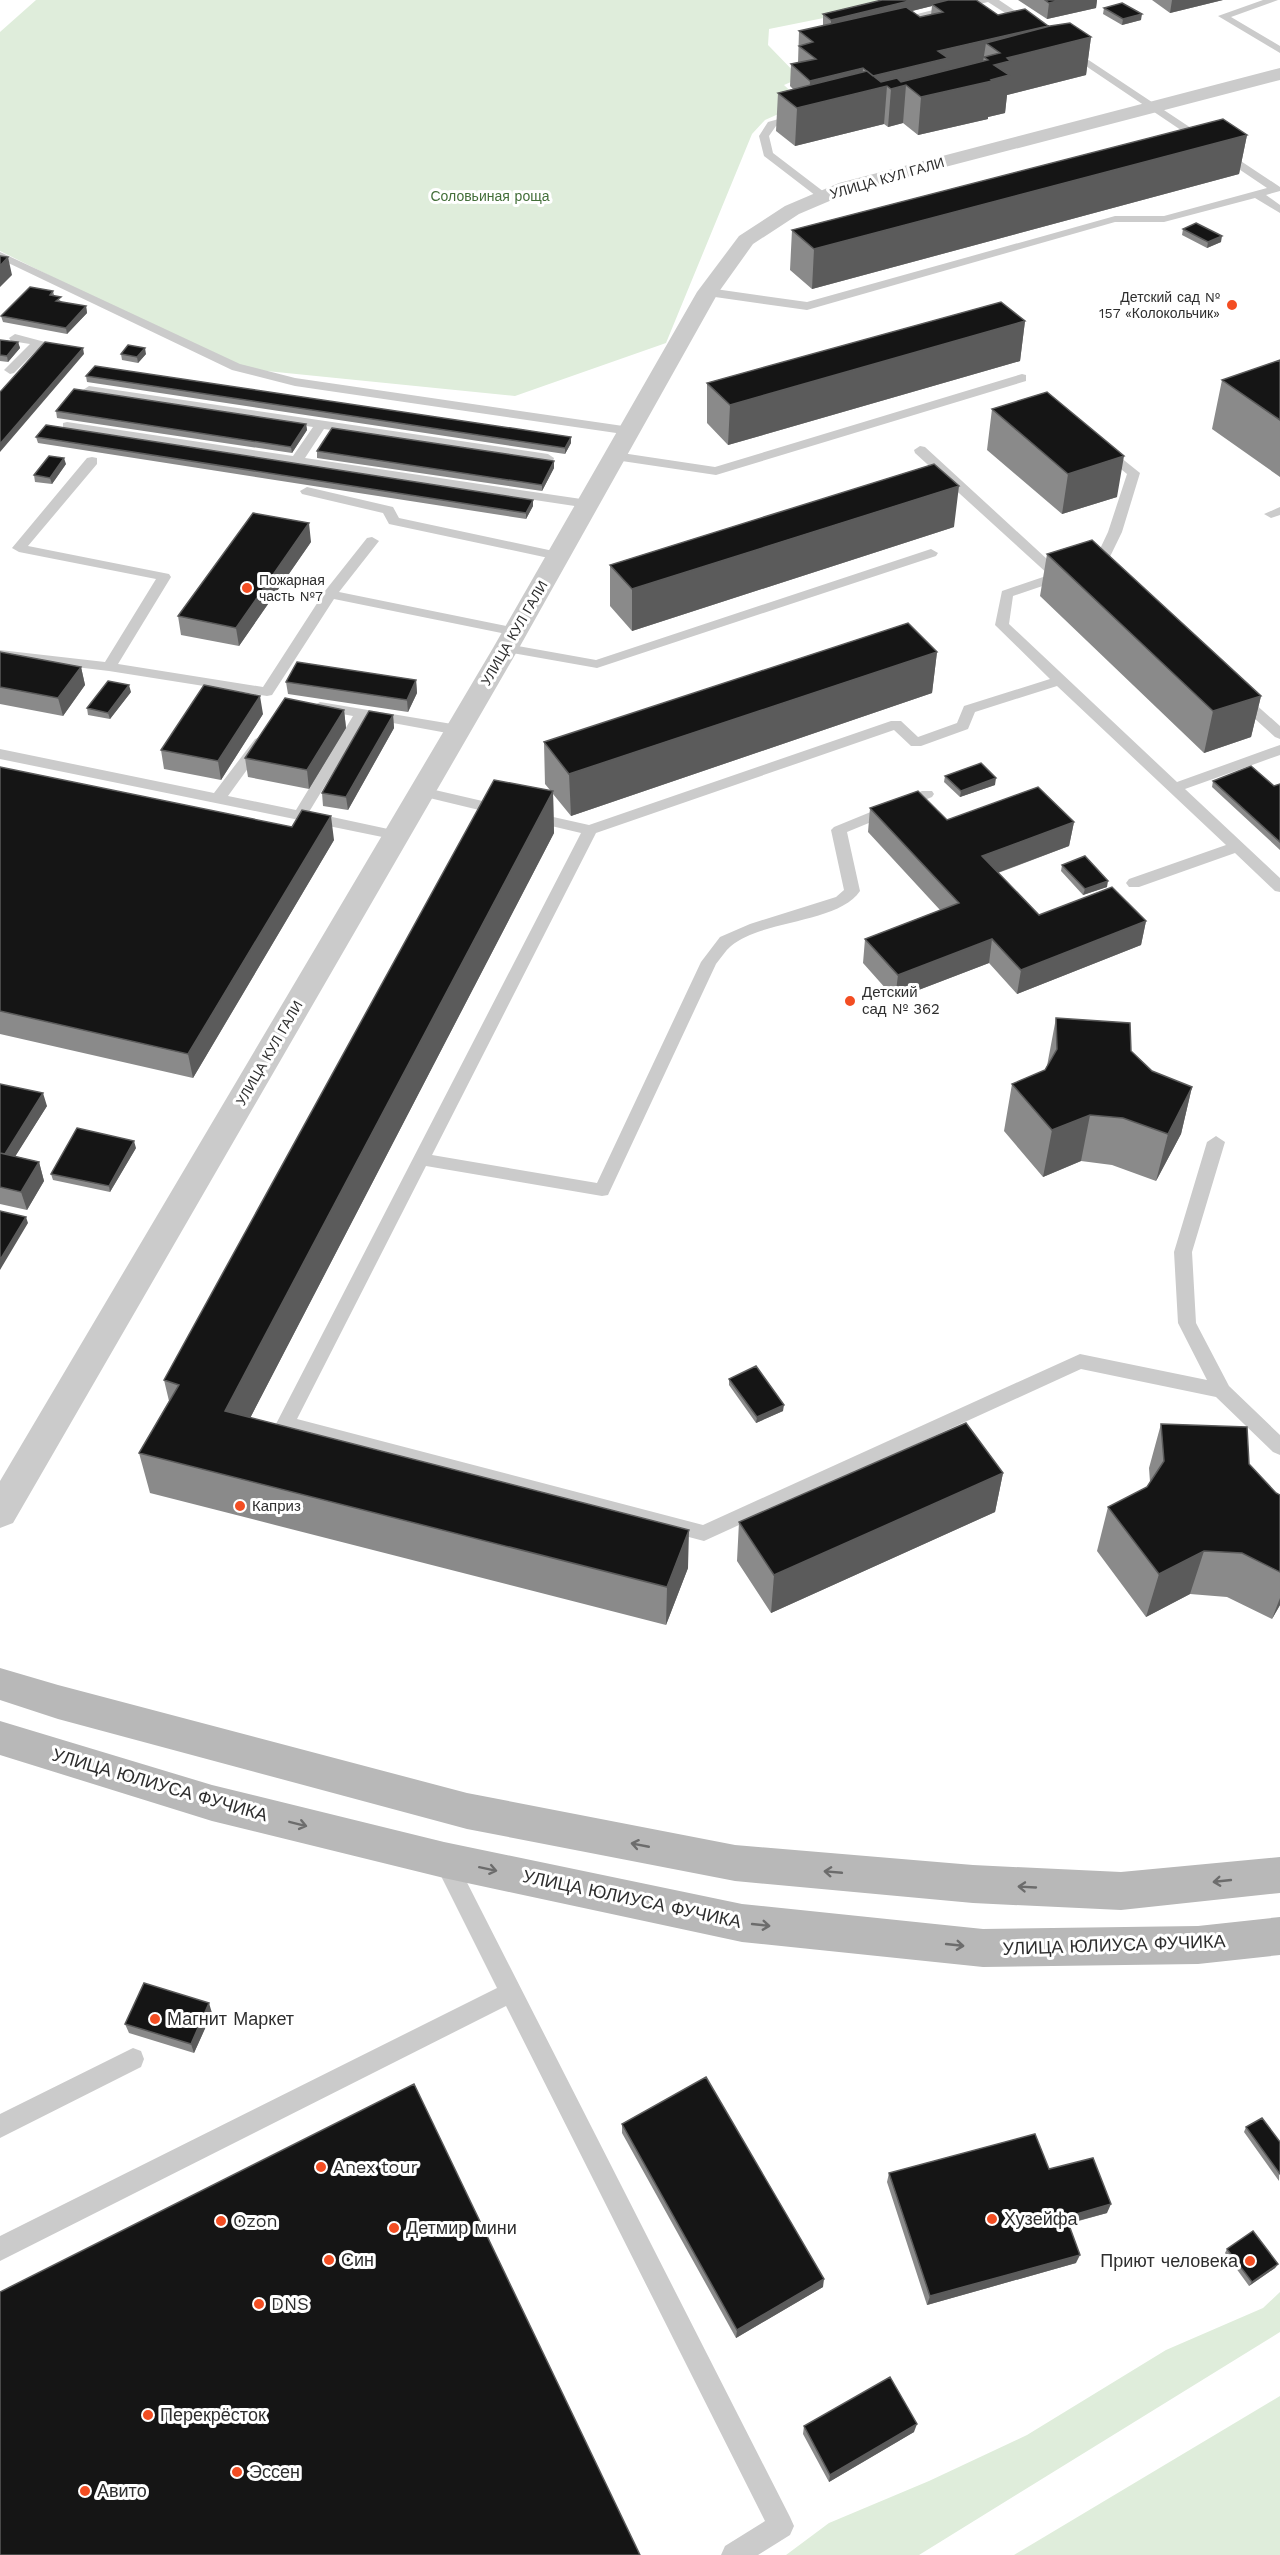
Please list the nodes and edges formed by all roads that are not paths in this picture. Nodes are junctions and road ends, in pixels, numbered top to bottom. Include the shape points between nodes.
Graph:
1 (985, 0) edge
2 (992, 0) edge
3 (1273, 0) edge
4 (883, 24) edge
5 (1039, 31) edge
6 (1061, 48) edge
7 (1280, 50) edge
8 (1280, 74) edge
9 (1154, 107) junction
10 (817, 111) edge
11 (1278, 190) edge
12 (1257, 194) junction
13 (824, 196) junction
14 (1280, 210) edge
15 (0, 255) edge
16 (708, 292) junction
17 (15, 338) dead end
18 (5, 370) edge
19 (1022, 378) dead end
20 (0, 381) edge
21 (89, 390) edge
22 (321, 424) junction
23 (67, 426) edge
24 (630, 431) junction
25 (1090, 437) edge
26 (920, 450) dead end
27 (615, 456) junction
28 (548, 458) edge
29 (297, 460) junction
30 (92, 461) dead end
31 (306, 491) dead end
32 (588, 504) junction
33 (372, 541) dead end
34 (931, 553) dead end
35 (558, 556) junction
36 (1088, 570) junction
37 (1057, 575) junction
38 (1115, 584) edge
39 (330, 594) junction
40 (511, 640) junction
41 (0, 654) edge
42 (109, 667) junction
43 (1060, 681) junction
44 (1228, 686) edge
45 (310, 704) edge
46 (362, 713) junction
47 (270, 727) edge
48 (458, 730) junction
49 (1280, 734) edge
50 (1280, 750) edge
51 (0, 754) edge
52 (1174, 788) junction
53 (422, 792) junction
54 (927, 794) dead end
55 (219, 798) junction
56 (300, 815) junction
57 (590, 830) junction
58 (397, 835) junction
59 (1237, 847) junction
60 (1134, 884) dead end
61 (1280, 887) edge
62 (1216, 1142) dead end
63 (421, 1159) junction
64 (1222, 1391) junction
65 (1280, 1447) edge
66 (0, 1512) edge
67 (0, 1684) edge
68 (0, 1738) edge
69 (444, 1860) junction
70 (1280, 1875) edge
71 (1280, 1936) edge
72 (512, 1992) junction
73 (133, 2059) dead end
74 (0, 2126) edge
75 (0, 2249) edge
76 (734, 2555) edge

1 - 4 lane
2 - 5 lane
3 - 7 lane via 1223,16
6 - 9 lane
8 - 9 street, УЛИЦА КУЛ ГАЛИ
9 - 11 lane
9 - 13 street, УЛИЦА КУЛ ГАЛИ
10 - 13 lane via 772,124 764,136 768,154
11 - 12 lane
12 - 14 lane
12 - 16 lane via 1164,219 1116,219 807,306
13 - 16 street, УЛИЦА КУЛ ГАЛИ via 792,210 746,240
15 - 24 lane via 236,367 295,382
16 - 24 street, УЛИЦА КУЛ ГАЛИ
17 - 18 lane via 39,342
18 - 20 lane
19 - 27 lane via 716,471
21 - 22 lane
22 - 28 lane
22 - 29 lane
23 - 29 lane
24 - 27 street, УЛИЦА КУЛ ГАЛИ
25 - 36 lane via 1134,473 1115,532
26 - 37 lane
27 - 32 street, УЛИЦА КУЛ ГАЛИ
29 - 32 lane
30 - 42 lane via 18,548 164,577
31 - 35 lane via 388,510 394,522
32 - 35 street, УЛИЦА КУЛ ГАЛИ
33 - 39 lane
34 - 40 lane via 597,664
35 - 40 street, УЛИЦА КУЛ ГАЛИ
36 - 37 lane
36 - 38 lane
37 - 43 lane via 1007,594 1002,626
39 - 40 lane
39 - 42 lane via 267,692
40 - 48 street, УЛИЦА КУЛ ГАЛИ
41 - 42 lane
43 - 52 lane
43 - 57 lane via 969,709 963,726 916,743 897,724
44 - 49 lane
45 - 46 lane
46 - 48 lane
46 - 56 lane
47 - 55 lane
48 - 53 street, УЛИЦА КУЛ ГАЛИ
50 - 52 lane
51 - 55 lane
52 - 59 lane
53 - 57 lane
53 - 58 street, УЛИЦА КУЛ ГАЛИ
54 - 63 lane via 838,830 852,891 842,901 756,928 726,942 709,962 602,1190
55 - 56 lane
56 - 58 lane
57 - 63 lane
58 - 66 street, УЛИЦА КУЛ ГАЛИ
59 - 60 lane
59 - 61 lane
62 - 64 lane via 1183,1252 1188,1323
63 - 64 lane via 285,1424 704,1533 1080,1362
64 - 65 lane
70 -> 67 main road via 1121,1891 974,1884 735,1863 466,1811
68 -> 69 main road, УЛИЦА ЮЛИУСА ФУЧИКА via 212,1803
69 -> 71 main road, УЛИЦА ЮЛИУСА ФУЧИКА via 742,1923 983,1948 1198,1945
69 - 72 lane
72 - 75 lane
72 - 76 lane via 781,2526
73 - 74 lane

